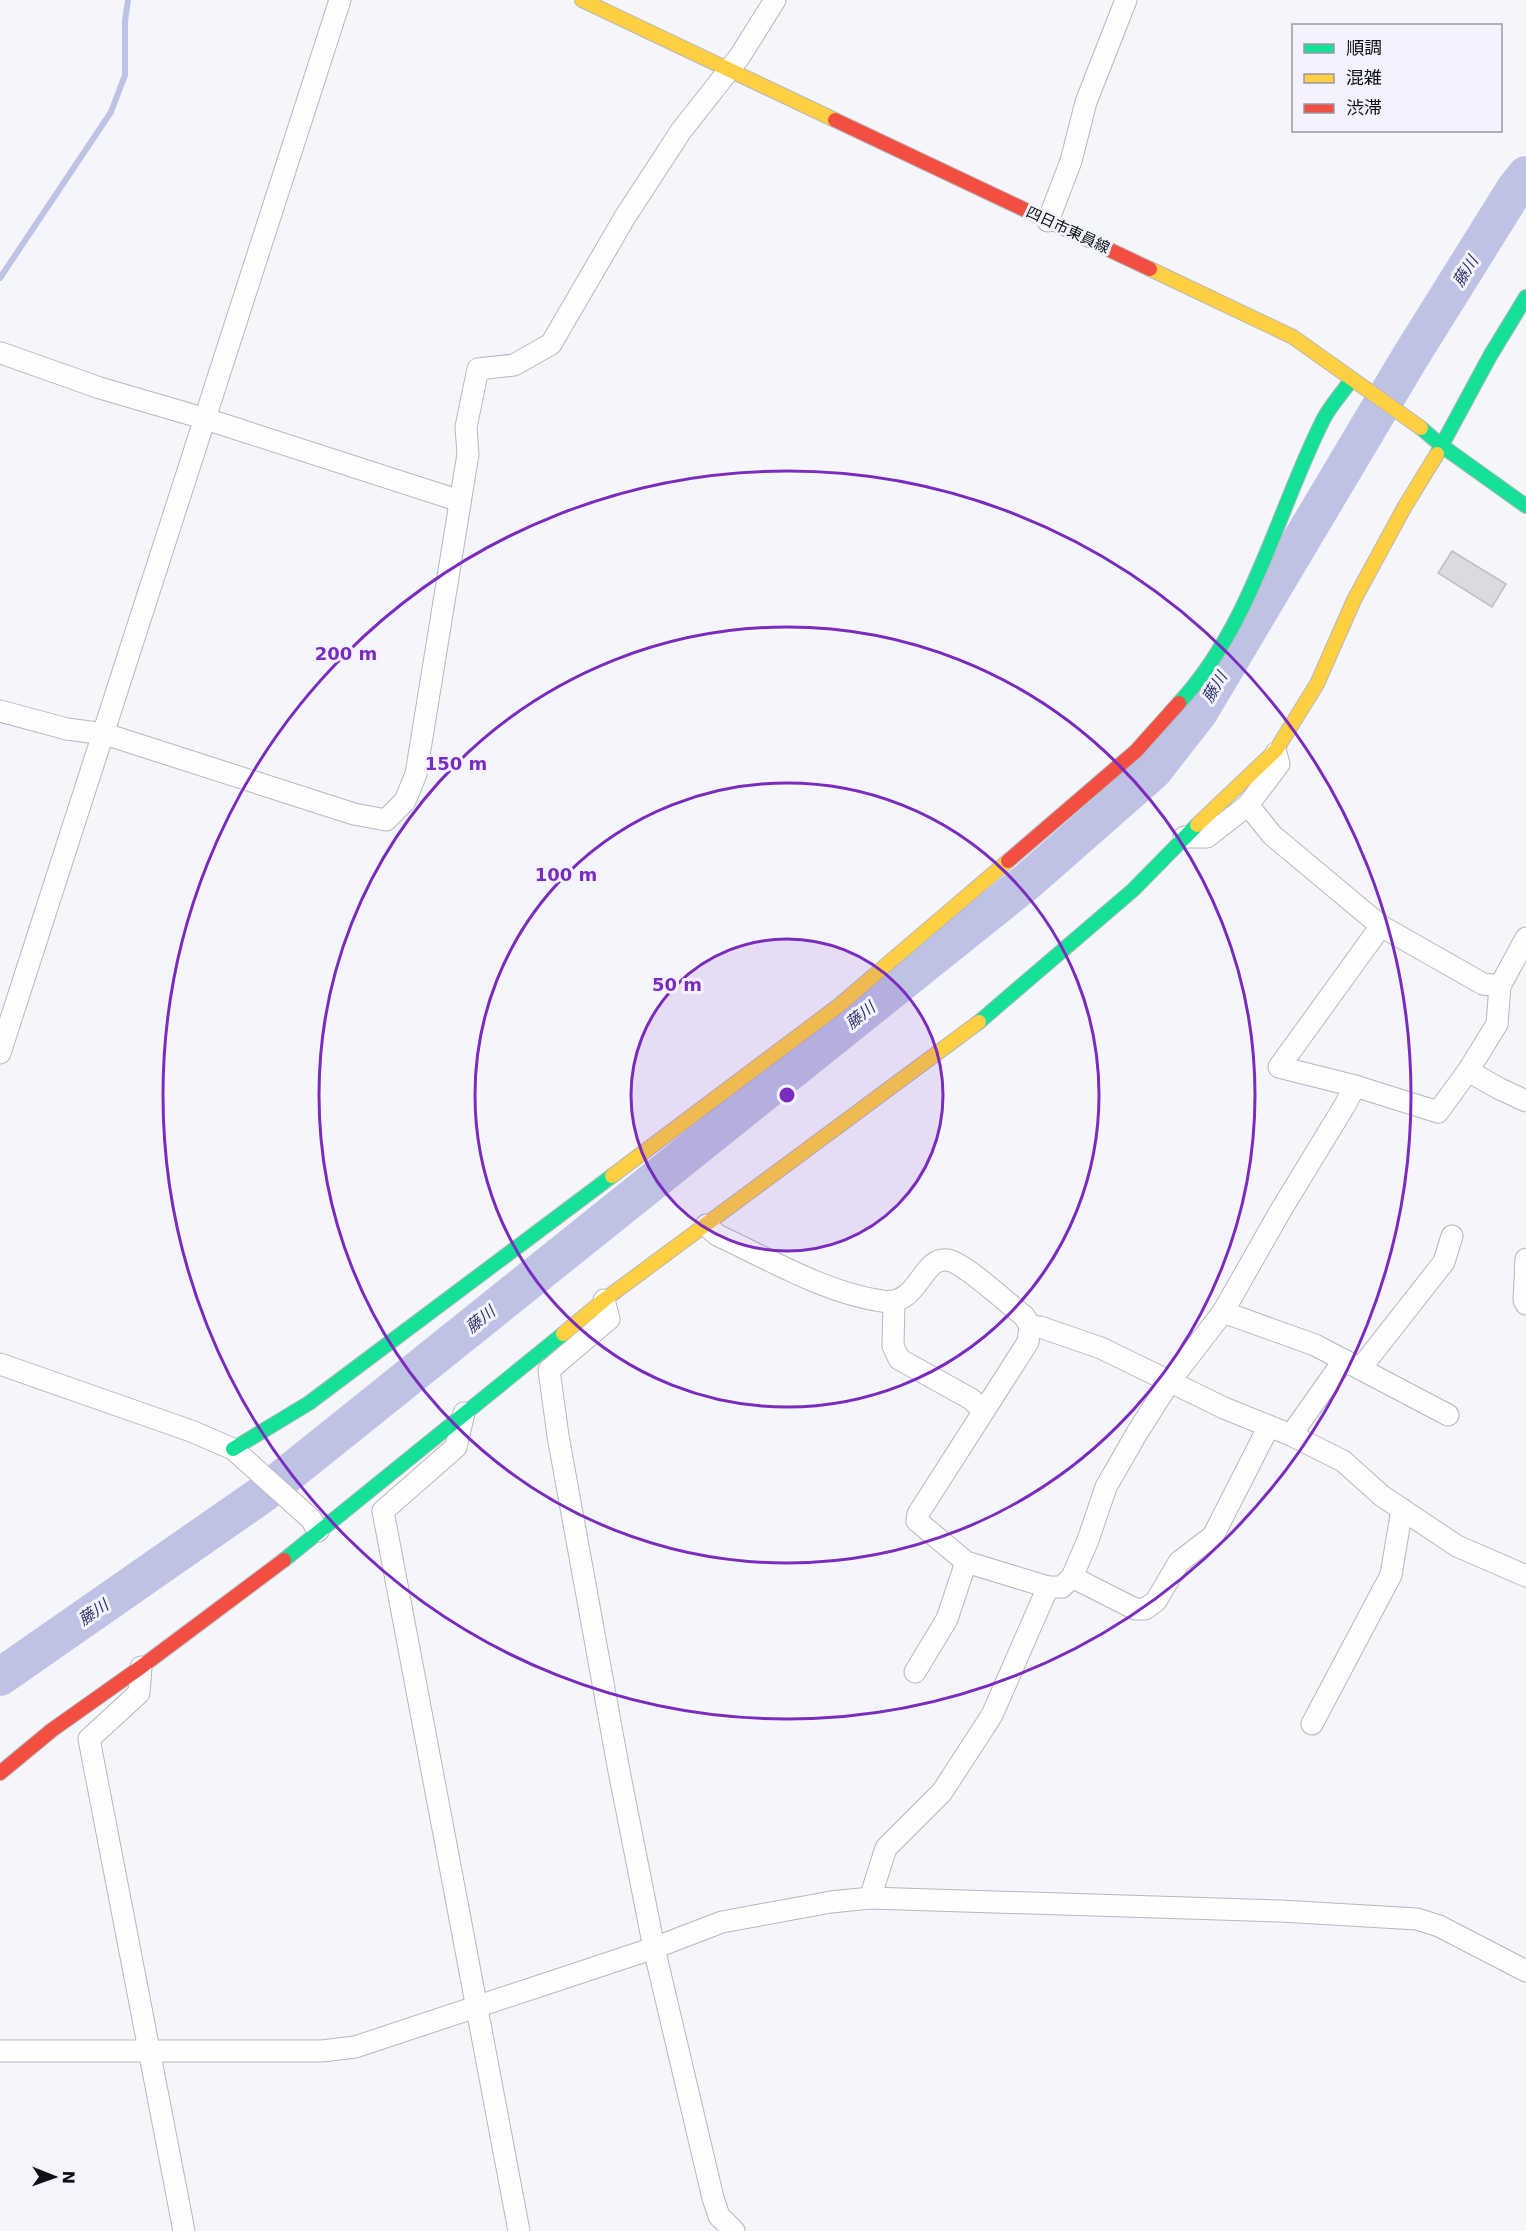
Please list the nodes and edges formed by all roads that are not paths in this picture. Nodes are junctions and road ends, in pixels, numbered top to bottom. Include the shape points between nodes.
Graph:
1 (340, 0) edge
2 (582, 0) edge
3 (775, 0) edge
4 (1126, 0) edge
5 (728, 70) junction
6 (1048, 221) junction
7 (1526, 297) edge
8 (1, 353) edge
9 (1352, 379) junction
10 (206, 419) junction
11 (1442, 446) junction
12 (460, 501) junction
13 (1526, 506) edge
14 (0, 711) edge
15 (105, 734) junction
16 (1276, 750) junction
17 (1248, 805) junction
18 (1184, 837) junction
19 (1381, 926) junction
20 (1526, 938) edge
21 (1500, 986) junction
22 (0, 1053) edge
23 (1468, 1071) junction
24 (1354, 1086) junction
25 (1526, 1101) edge
26 (706, 1225) junction
27 (1452, 1236) dead end
28 (1526, 1258) edge
29 (604, 1300) junction
30 (894, 1302) junction
31 (1526, 1304) edge
32 (1223, 1312) junction
33 (1030, 1326) junction
34 (0, 1364) edge
35 (1352, 1364) junction
36 (1170, 1381) junction
37 (984, 1411) junction
38 (464, 1413) junction
39 (1448, 1415) dead end
40 (1269, 1426) junction
41 (1291, 1435) junction
42 (239, 1455) junction
43 (1402, 1509) junction
44 (314, 1525) junction
45 (966, 1563) junction
46 (1526, 1576) edge
47 (1072, 1577) junction
48 (1048, 1587) junction
49 (141, 1666) junction
50 (915, 1672) dead end
51 (1312, 1724) dead end
52 (0, 1773) edge
53 (870, 1898) junction
54 (654, 1948) junction
55 (1523, 1963) edge
56 (477, 2007) junction
57 (0, 2051) edge
58 (150, 2052) junction
59 (184, 2231) edge
60 (519, 2231) edge
61 (734, 2231) edge

1 - 10 street
2 - 5 street, 四日市東員線
3 - 5 street
4 - 6 street via 1086,102 1071,161
5 - 6 street, 四日市東員線
5 - 12 street via 681,131 625,217 551,344 514,365 478,369 466,427 468,454
6 - 9 street, 四日市東員線 via 1293,337
7 - 11 street
8 - 10 street
9 - 11 street, 四日市東員線
9 - 42 street via 1324,418 1240,614 1197,684 1136,751 837,1007
10 - 12 street
10 - 15 street
11 - 13 street, 四日市東員線
11 - 16 street via 1354,600 1317,684
12 - 15 street via 416,774 405,801 386,820 354,814
14 - 15 street via 67,729
15 - 22 street
16 - 17 street via 1279,764
16 - 18 street
17 - 18 street via 1207,837
17 - 19 street via 1272,835
18 - 26 street via 1133,890 978,1023
19 - 21 street via 1483,984
19 - 24 street via 1279,1067
20 - 21 street
21 - 23 street via 1497,1024
23 - 24 street via 1438,1112
23 - 25 street
24 - 32 street
26 - 29 street
26 - 30 street via 717,1235 838,1291
27 - 35 street via 1444,1263
28 - 31 street
29 - 38 street
29 - 54 street via 609,1319 549,1370
30 - 33 street via 904,1298 934,1263 946,1260 963,1267 1024,1316
30 - 37 street via 893,1346 899,1359 971,1399
32 - 35 street via 1315,1345
32 - 36 street
33 - 36 street via 1101,1348
33 - 37 street via 1028,1341
34 - 42 street via 191,1431
35 - 39 street
35 - 41 street
36 - 40 street
36 - 47 street via 1106,1487
37 - 45 street via 917,1521
38 - 44 street
38 - 56 street via 456,1447 383,1511
40 - 41 street
40 - 47 street via 1213,1536 1179,1562 1156,1601 1145,1610 1135,1609
41 - 43 street via 1343,1461
42 - 44 street
43 - 46 street via 1457,1546
43 - 51 street via 1391,1575
44 - 49 street via 290,1555
45 - 48 street
45 - 50 street via 947,1618
47 - 48 street via 1062,1587
48 - 53 street via 992,1715 942,1791 886,1848
49 - 52 street
49 - 58 street via 139,1693 89,1739
53 - 54 street via 722,1922
53 - 55 street via 1417,1919
54 - 56 street
54 - 61 street via 713,2198 719,2216
56 - 58 street via 355,2047 322,2051
56 - 60 street
57 - 58 street
58 - 59 street

